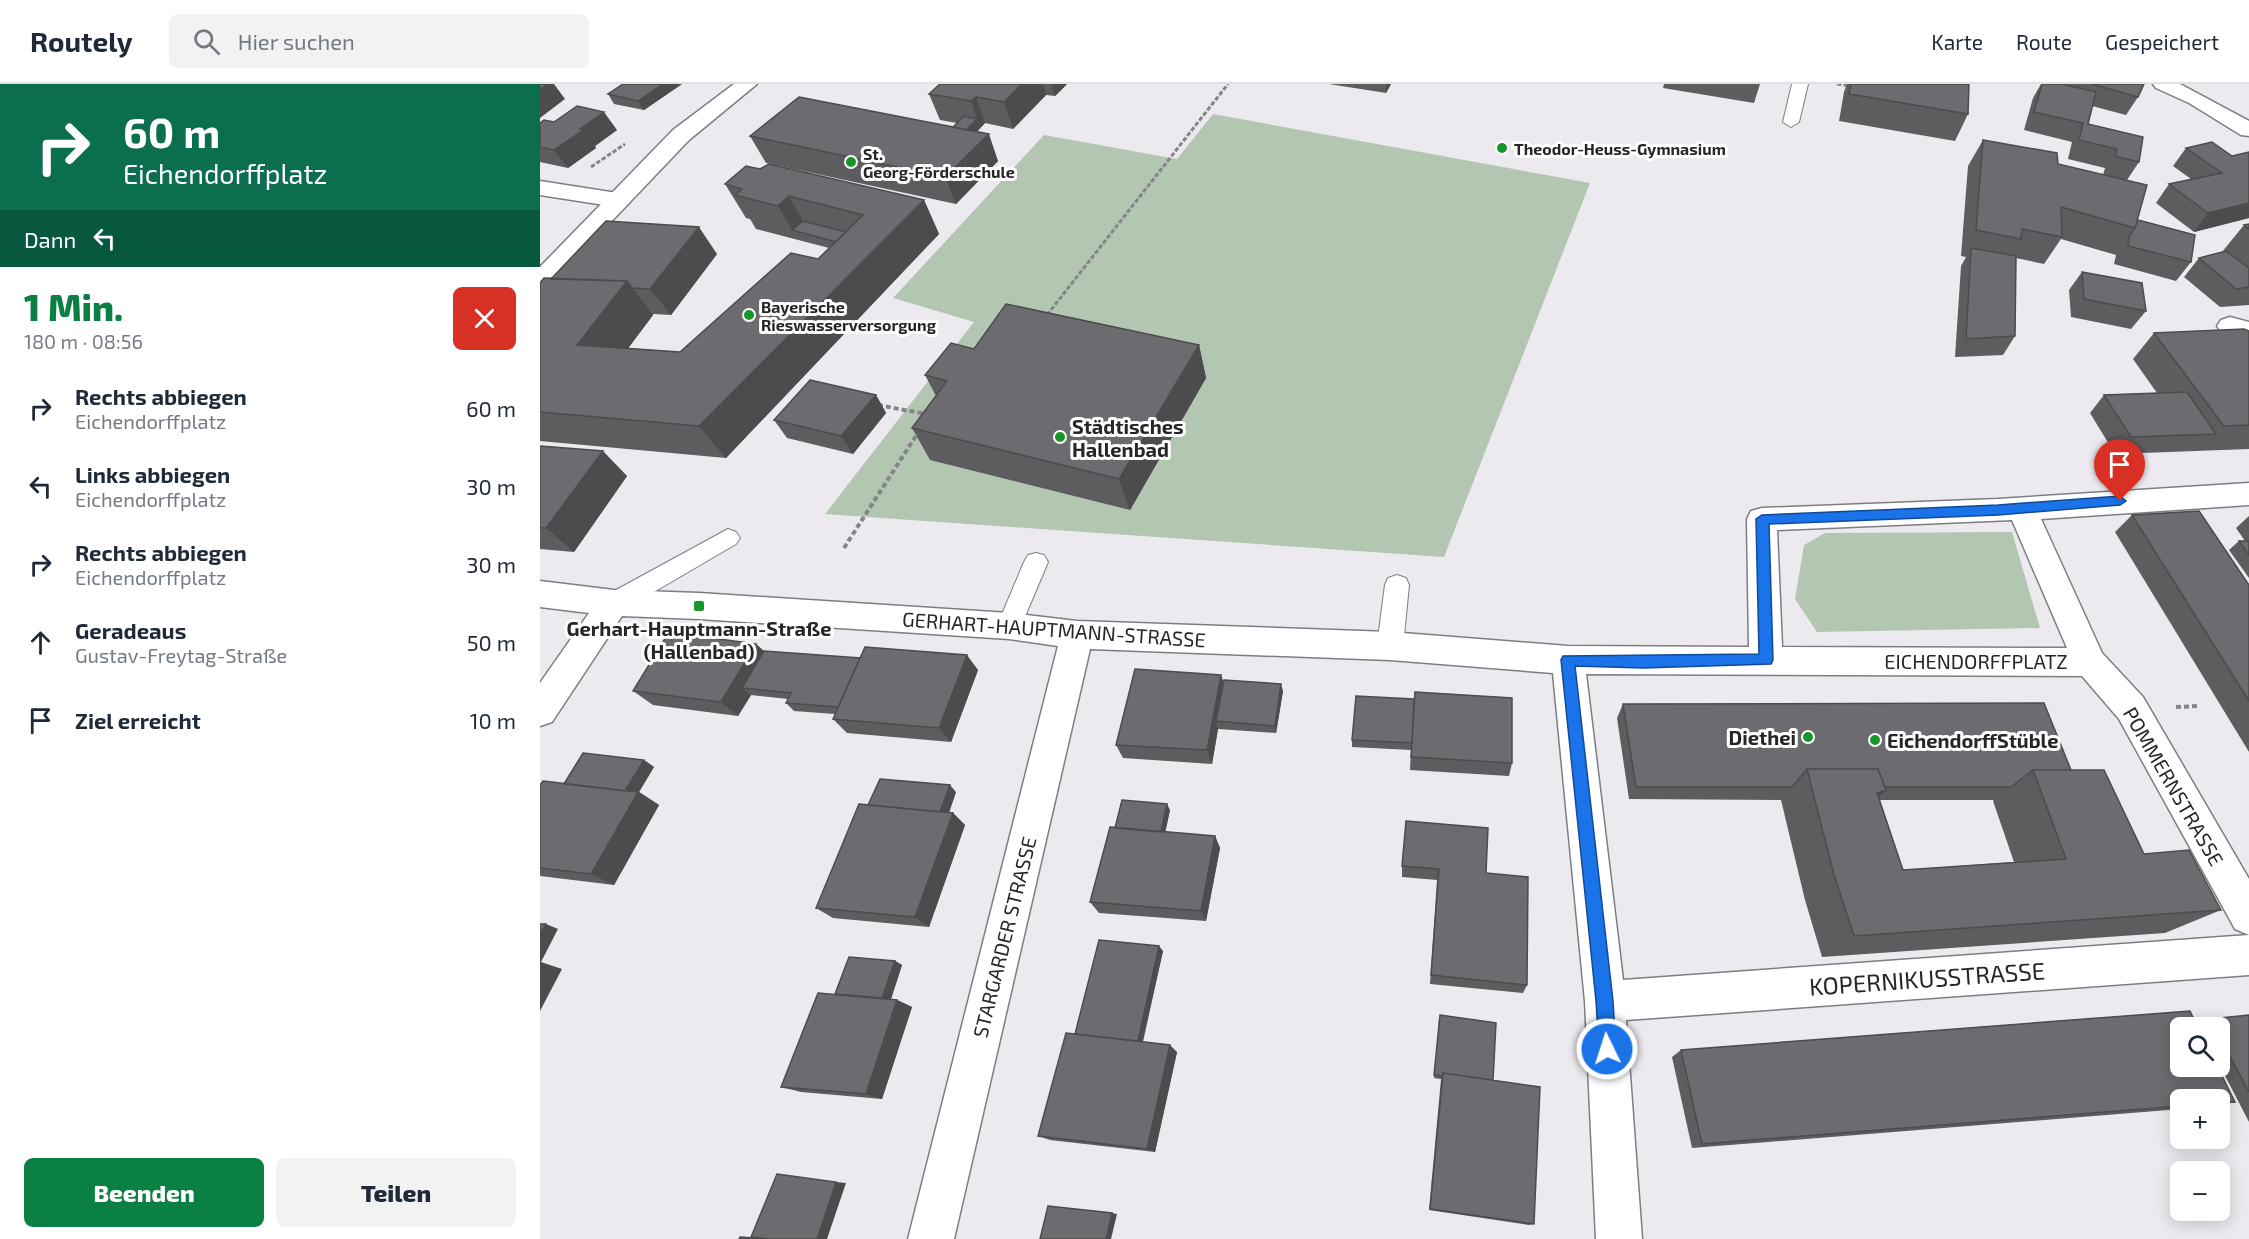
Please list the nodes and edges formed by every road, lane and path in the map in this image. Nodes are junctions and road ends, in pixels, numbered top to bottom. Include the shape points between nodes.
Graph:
1 (747, 84) edge
2 (1228, 84) edge
3 (1800, 84) edge
4 (1837, 84) edge
5 (2163, 84) edge
6 (1857, 87) edge
7 (1791, 123) dead end
8 (2249, 130) edge
9 (548, 189) edge
10 (617, 200) junction
11 (540, 281) edge
12 (1042, 320) edge
13 (871, 403) edge
14 (929, 415) edge
15 (923, 424) edge
16 (2249, 494) edge
17 (2037, 506) junction
18 (728, 538) dead end
19 (844, 548) dead end
20 (1036, 562) dead end
21 (1396, 585) dead end
22 (540, 594) edge
23 (614, 603) junction
24 (1009, 626) junction
25 (1077, 635) junction
26 (1390, 646) junction
27 (1568, 660) junction
28 (1766, 660) junction
29 (2090, 662) junction
30 (540, 711) edge
31 (2249, 916) edge
32 (2249, 955) edge
33 (1605, 1001) junction
34 (931, 1239) edge
35 (1619, 1239) edge

1 - 10 street via 681,135
2 - 12 path
3 - 7 lane
4 - 6 path
5 - 8 street
9 - 10 street
10 - 11 street
13 - 14 path
15 - 19 path
16 - 17 street
17 - 28 street via 1762,519
17 - 29 street, EICHENDORFFPLATZ
18 - 23 lane
20 - 24 lane
21 - 26 lane
22 - 23 street, GERHART-HAUPTMANN-STRASSE
23 - 24 street, GERHART-HAUPTMANN-STRASSE
23 - 30 street
24 - 25 street, GERHART-HAUPTMANN-STRASSE
25 - 26 street, GERHART-HAUPTMANN-STRASSE
25 - 34 street, STARGARDER STRASSE
26 - 27 street, GERHART-HAUPTMANN-STRASSE
27 - 28 street, EICHENDORFFPLATZ
27 - 33 street
28 - 29 street, EICHENDORFFPLATZ
29 - 31 street, POMMERNSTRASSE via 2132,708
32 - 33 street, KOPERNIKUSSTRASSE
33 - 35 street

